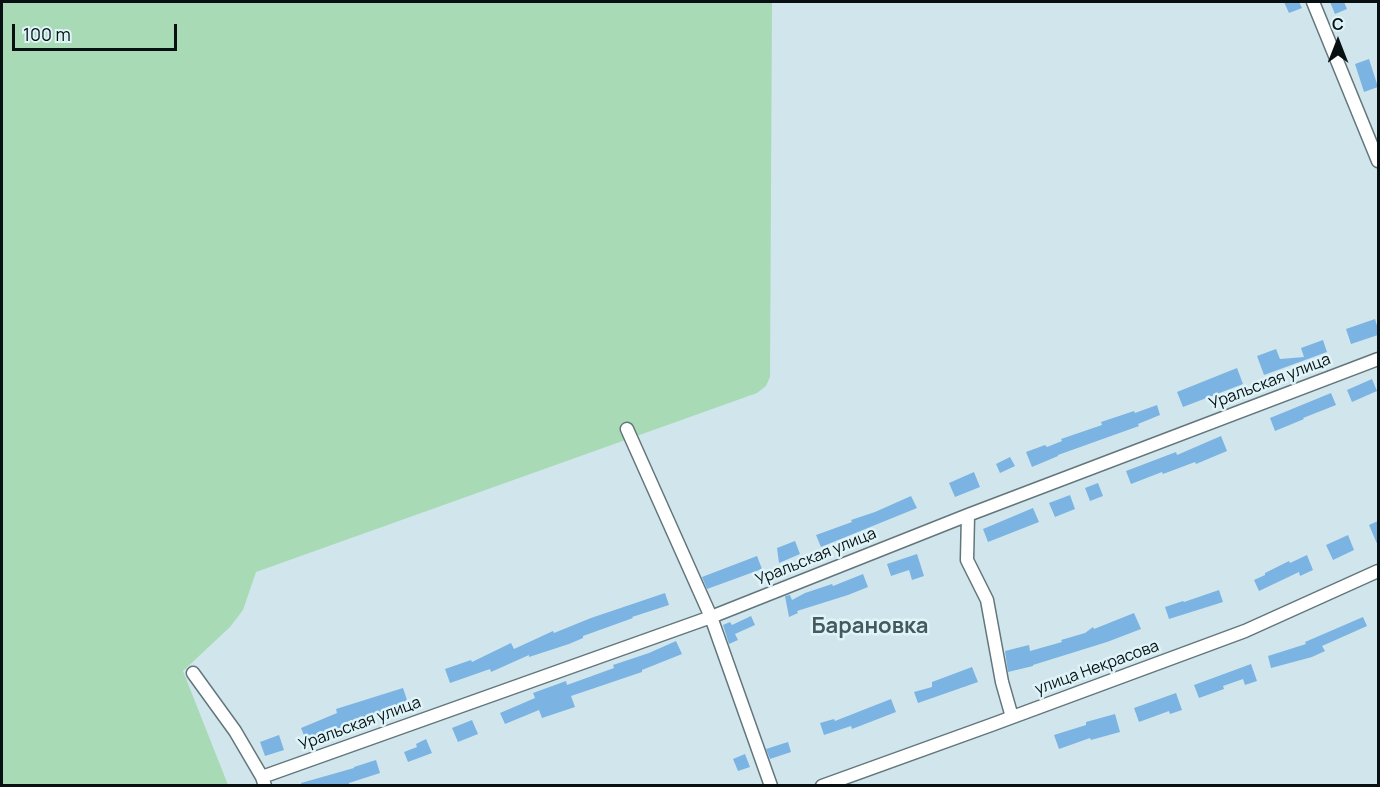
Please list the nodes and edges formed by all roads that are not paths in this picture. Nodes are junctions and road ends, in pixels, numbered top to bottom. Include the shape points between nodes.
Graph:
1 (1313, 2) edge
2 (1378, 161) edge
3 (1378, 359) edge
4 (627, 429) dead end
5 (968, 515) junction
6 (1378, 571) edge
7 (711, 617) junction
8 (193, 673) dead end
9 (1012, 717) junction
10 (263, 781) edge
11 (771, 786) edge
12 (822, 786) edge

1 - 2 street
3 - 5 street, Уральская улица
4 - 7 street
5 - 7 street, Уральская улица
5 - 9 street via 967,560 987,600
6 - 9 street, улица Некрасова via 1245,632
7 - 10 street, Уральская улица
7 - 11 street
8 - 10 street via 235,731
9 - 12 street, улица Некрасова

